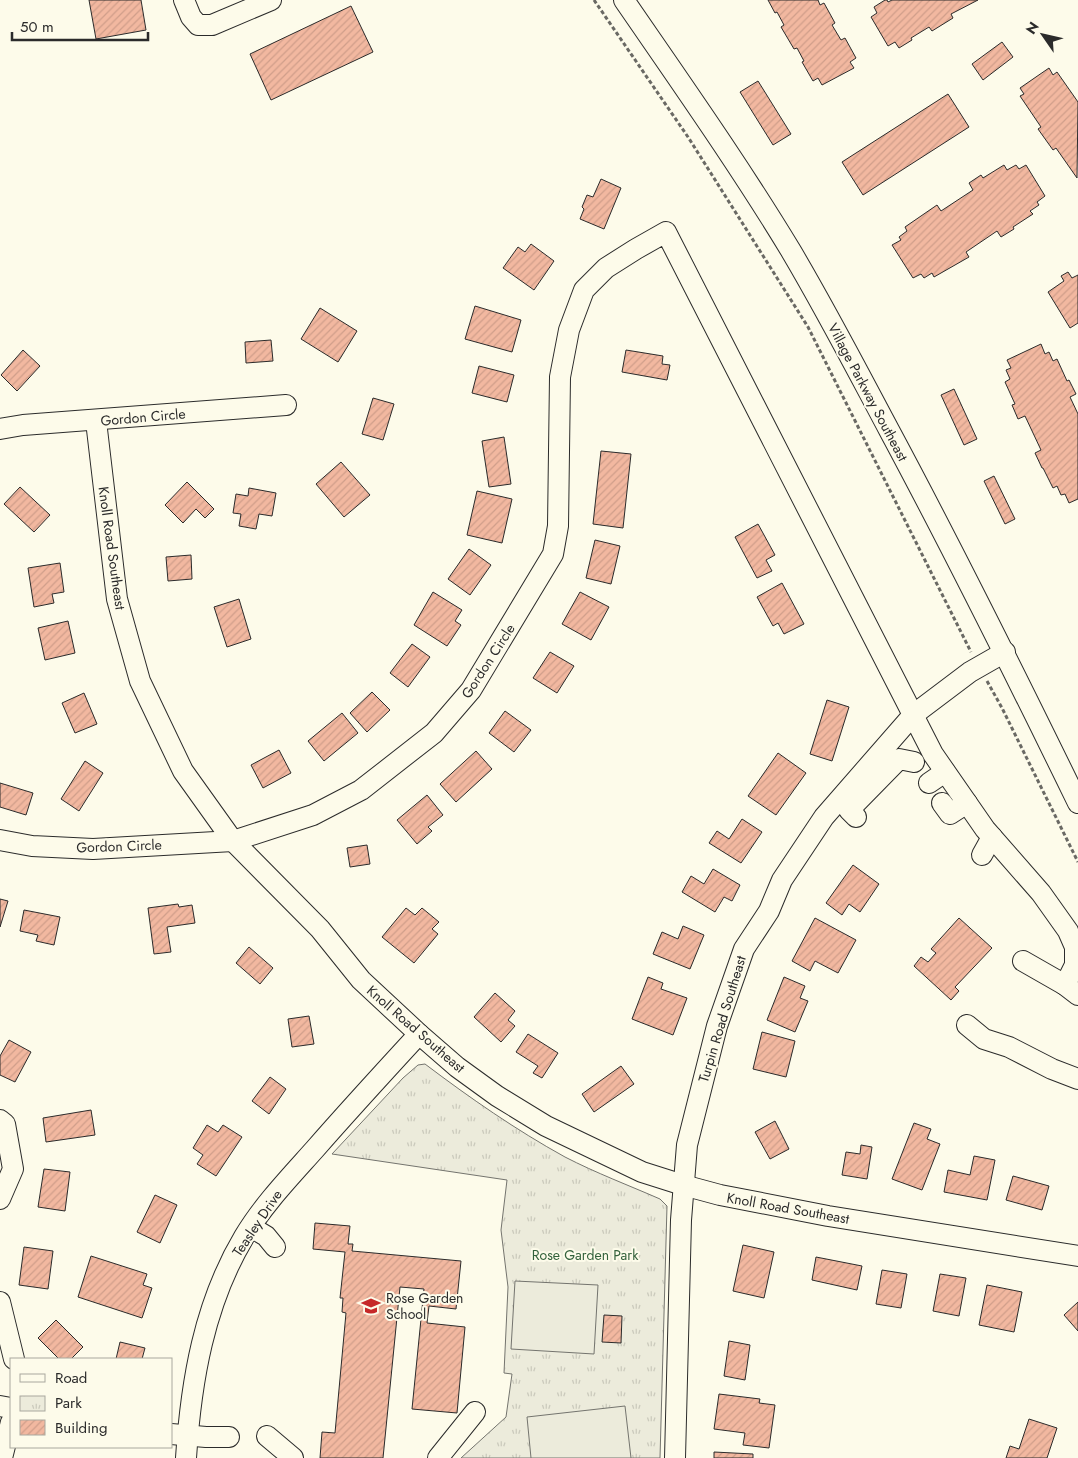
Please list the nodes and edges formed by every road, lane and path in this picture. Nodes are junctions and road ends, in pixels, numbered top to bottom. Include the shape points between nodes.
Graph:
1 (184, 0) edge
2 (271, 0) edge
3 (594, 0) edge
4 (624, 0) edge
5 (286, 405) dead end
6 (96, 420) junction
7 (0, 429) edge
8 (1005, 652) junction
9 (979, 667) junction
10 (913, 715) junction
11 (914, 762) dead end
12 (967, 803) junction
13 (1078, 803) edge
14 (946, 809) dead end
15 (856, 817) dead end
16 (992, 837) junction
17 (0, 840) edge
18 (233, 842) junction
19 (982, 855) dead end
20 (1078, 862) edge
21 (1022, 962) dead end
22 (1072, 990) edge
23 (967, 1025) dead end
24 (419, 1034) junction
25 (1078, 1079) edge
26 (0, 1120) edge
27 (683, 1185) junction
28 (0, 1199) edge
29 (251, 1227) junction
30 (275, 1247) dead end
31 (1078, 1256) edge
32 (0, 1302) edge
33 (14, 1358) edge
34 (475, 1412) dead end
35 (10, 1426) edge
36 (179, 1434) edge
37 (268, 1436) dead end
38 (228, 1438) dead end
39 (2, 1458) edge
40 (186, 1458) edge
41 (293, 1458) edge
42 (438, 1458) edge
43 (675, 1458) edge

1 - 2 street via 198,25 212,25
3 - 9 path via 688,137 808,327
4 - 8 street, Village Parkway Southeast via 714,129 792,253
5 - 6 street, Gordon Circle
6 - 7 street, Gordon Circle
6 - 18 street, Knoll Road Southeast via 117,598 140,681 183,771
8 - 9 street, Turpin Road Southeast
8 - 13 street, Village Parkway Southeast
9 - 10 street, Turpin Road Southeast
9 - 20 path
10 - 12 street via 932,754 937,778
10 - 18 street, Gordon Circle via 666,232 606,268 584,290 568,330 560,377 558,526 553,554 471,690 434,733 361,790 313,815
10 - 27 street, Turpin Road Southeast via 824,817 782,880 768,911 744,949 717,1026 701,1087 687,1145
11 - 15 street via 899,759 849,810
12 - 14 street
12 - 16 street
16 - 19 street
16 - 22 street via 1041,893 1068,931 1075,947
17 - 18 street, Gordon Circle via 32,846 93,849
18 - 24 street, Knoll Road Southeast via 320,930 361,980
21 - 22 street
23 - 25 street via 984,1039 1009,1046
24 - 27 street, Knoll Road Southeast via 497,1096 546,1126 642,1172
24 - 29 street, Teasley Drive via 287,1179
26 - 28 street via 5,1124 13,1169
27 - 31 street, Knoll Road Southeast via 828,1216
27 - 43 street, Turpin Road Southeast
29 - 30 street via 266,1236
29 - 36 street, Teasley Drive via 218,1290
32 - 33 street
34 - 42 street
35 - 39 street
36 - 38 street
36 - 40 street, Teasley Drive
37 - 41 street

